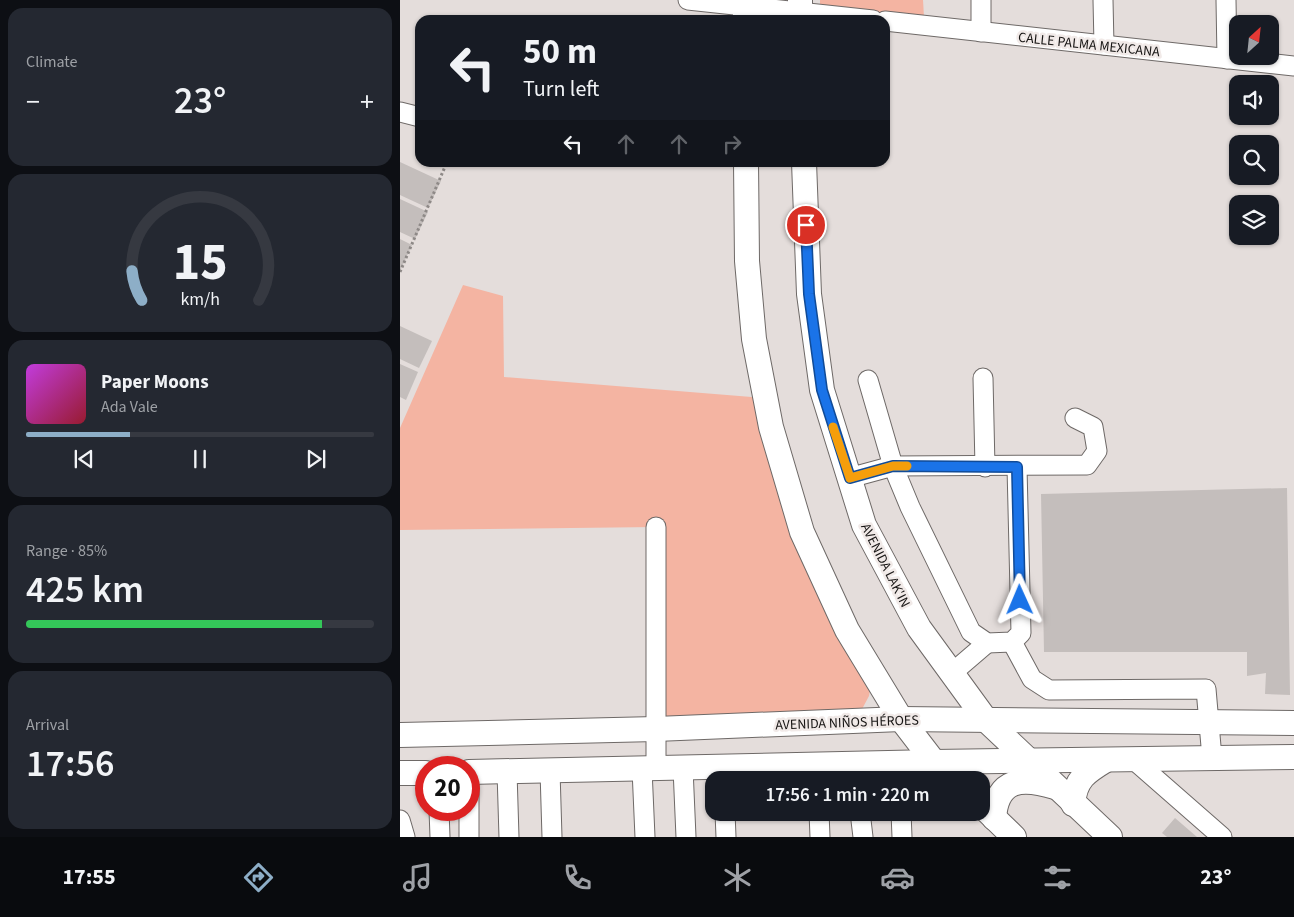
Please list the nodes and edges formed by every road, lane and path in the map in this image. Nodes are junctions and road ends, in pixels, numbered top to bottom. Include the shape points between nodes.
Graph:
1 (688, 0) edge
2 (981, 0) edge
3 (1104, 0) edge
4 (1226, 0) edge
5 (745, 9) edge
6 (800, 11) edge
7 (832, 15) edge
8 (890, 22) edge
9 (981, 32) junction
10 (1104, 45) junction
11 (1227, 59) junction
12 (1294, 66) edge
13 (446, 167) edge
14 (746, 167) edge
15 (804, 167) edge
16 (400, 272) edge
17 (983, 378) dead end
18 (868, 380) dead end
19 (1075, 418) dead end
20 (893, 466) junction
21 (985, 467) junction
22 (1017, 467) junction
23 (850, 478) junction
24 (656, 527) dead end
25 (1012, 642) junction
26 (987, 643) junction
27 (952, 673) junction
28 (873, 674) junction
29 (901, 719) junction
30 (986, 720) junction
31 (853, 721) junction
32 (1210, 722) junction
33 (1294, 723) edge
34 (656, 729) junction
35 (400, 735) edge
36 (1294, 757) edge
37 (1212, 758) junction
38 (1133, 759) junction
39 (1106, 760) junction
40 (1028, 761) junction
41 (934, 762) junction
42 (683, 768) junction
43 (649, 769) junction
44 (550, 771) junction
45 (705, 771) edge
46 (899, 771) edge
47 (944, 771) edge
48 (480, 772) edge
49 (507, 772) junction
50 (400, 773) edge
51 (415, 773) edge
52 (1055, 787) junction
53 (1073, 804) junction
54 (990, 810) edge
55 (990, 814) edge
56 (400, 820) edge
57 (439, 821) edge
58 (469, 821) edge
59 (725, 821) edge
60 (819, 821) edge
61 (861, 821) edge
62 (901, 821) edge
63 (405, 837) edge
64 (440, 837) edge
65 (469, 837) edge
66 (509, 837) edge
67 (552, 837) edge
68 (645, 837) edge
69 (686, 837) edge
70 (726, 837) edge
71 (820, 837) edge
72 (863, 837) edge
73 (902, 837) edge
74 (1014, 837) edge
75 (1110, 837) edge
76 (1222, 837) edge

1 - 5 street
2 - 9 street
3 - 10 street
4 - 11 street
5 - 6 street
6 - 7 street
8 - 9 street, CALLE PALMA MEXICANA
9 - 10 street, CALLE PALMA MEXICANA
10 - 11 street, CALLE PALMA MEXICANA
11 - 12 street, CALLE PALMA MEXICANA
13 - 16 path
14 - 28 main road via 747,262 754,339 771,427 802,532 847,630
15 - 23 main road, AVENIDA LAK'IN via 809,294 822,390
17 - 21 street
18 - 20 street
19 - 22 street via 1093,427 1097,451 1087,465
20 - 21 street
20 - 23 street
20 - 26 street via 971,632
21 - 22 street
22 - 25 street via 1021,633
23 - 27 main road, AVENIDA LAK'IN via 864,526 918,628
24 - 34 street
25 - 26 street
25 - 32 street via 1032,679 1049,690 1206,689
26 - 27 street
27 - 30 main road, AVENIDA LAK'IN
28 - 29 main road
28 - 31 main road via 866,704
29 - 30 main road, AVENIDA NIÑOS HÉROES
29 - 31 main road, AVENIDA NIÑOS HÉROES
29 - 41 main road
30 - 32 main road, AVENIDA NIÑOS HÉROES
30 - 40 main road, AVENIDA LAK'IN
31 - 34 main road, AVENIDA NIÑOS HÉROES
32 - 33 main road, AVENIDA NIÑOS HÉROES
32 - 37 street
34 - 35 main road, AVENIDA NIÑOS HÉROES
34 - 43 street
36 - 37 main road
37 - 38 main road
38 - 39 main road
38 - 76 street
39 - 40 main road
39 - 53 main road via 1082,778 1074,791
40 - 41 main road
40 - 52 main road, AVENIDA LAK'IN
41 - 46 main road
41 - 47 main road
42 - 43 main road
42 - 45 main road
42 - 69 street
43 - 44 main road
43 - 68 street
44 - 49 main road
44 - 67 street
48 - 49 main road
49 - 66 street
50 - 51 main road
52 - 53 main road, AVENIDA LAK'IN
52 - 54 main road via 1036,781 1008,785
53 - 75 main road, AVENIDA LAK'IN
55 - 74 main road
56 - 63 street
57 - 64 street
58 - 65 street
59 - 70 street
60 - 71 street
61 - 72 street
62 - 73 street

